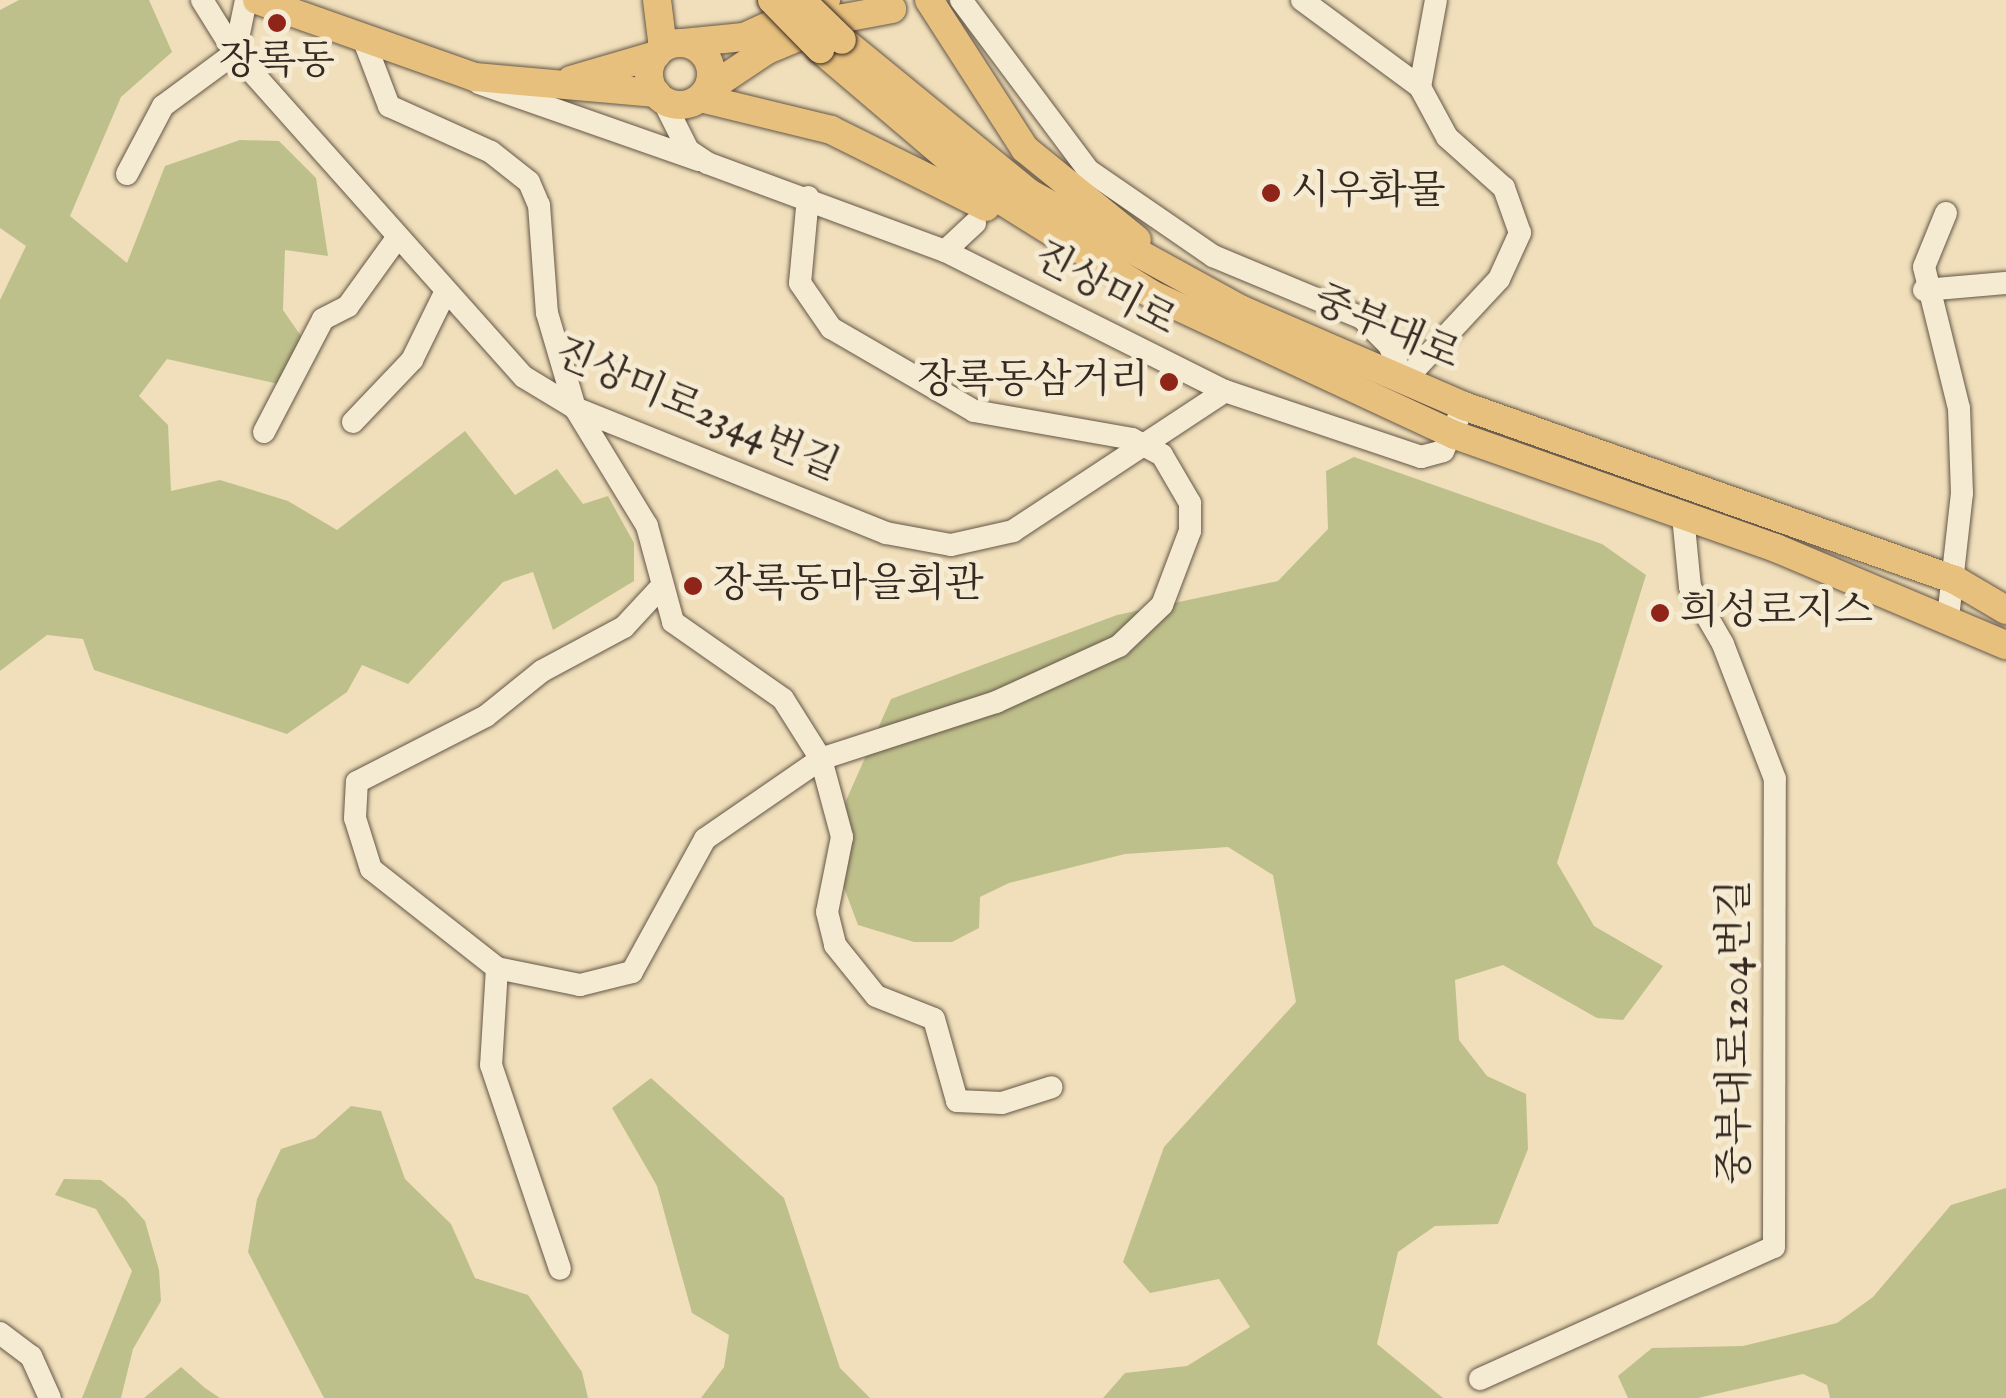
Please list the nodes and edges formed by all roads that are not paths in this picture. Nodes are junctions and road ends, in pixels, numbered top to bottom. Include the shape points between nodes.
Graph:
1 (202, 0) edge
2 (246, 0) edge
3 (257, 0) edge
4 (657, 0) edge
5 (772, 0) edge
6 (801, 0) edge
7 (826, 0) edge
8 (925, 0) edge
9 (961, 0) edge
10 (1302, 0) edge
11 (1436, 0) edge
12 (883, 5) edge
13 (363, 38) junction
14 (831, 44) junction
15 (667, 49) junction
16 (235, 53) junction
17 (453, 72) junction
18 (525, 85) junction
19 (1420, 87) junction
20 (659, 96) junction
21 (700, 97) junction
22 (698, 156) junction
23 (127, 174) dead end
24 (808, 196) junction
25 (1946, 214) dead end
26 (974, 224) dead end
27 (397, 238) junction
28 (945, 251) junction
29 (2006, 283) edge
30 (1924, 290) junction
31 (445, 294) junction
32 (1151, 294) junction
33 (1242, 310) junction
34 (1404, 381) junction
35 (1225, 391) junction
36 (1464, 406) junction
37 (575, 408) junction
38 (353, 422) dead end
39 (264, 432) dead end
40 (1456, 435) junction
41 (1148, 446) junction
42 (1683, 514) junction
43 (1955, 580) junction
44 (661, 587) junction
45 (2006, 601) edge
46 (2006, 610) edge
47 (1948, 618) junction
48 (2006, 644) edge
49 (820, 758) junction
50 (497, 968) junction
51 (1052, 1087) dead end
52 (560, 1269) dead end
53 (0, 1333) edge
54 (1480, 1379) dead end
55 (50, 1398) edge

1 - 16 street, 진상미로2344번길
2 - 16 street
3 - 13 main road
4 - 15 main road
5 - 14 main road, bridge
6 - 14 main road, 중부대로, bridge
7 - 15 main road via 744,37
8 - 12 main road
8 - 33 main road via 1025,149 1077,197
9 - 34 street via 1064,156 1174,234 1362,318 1390,345
10 - 19 street
11 - 19 street
12 - 21 main road via 768,50
13 - 17 main road
13 - 37 street via 389,106 490,152 529,182 541,217 547,313
14 - 32 main road, 중부대로 via 988,192
14 - 33 main road, 중부대로 via 1030,193
15 - 18 main road
15 - 20 main road
15 - 21 main road via 708,60
16 - 23 street via 163,106
16 - 27 street, 진상미로2344번길
17 - 18 main road
17 - 22 street, 진상미로
18 - 20 main road
19 - 34 street via 1447,137 1504,188 1520,233 1499,279
20 - 21 main road
20 - 22 street
21 - 22 street
21 - 32 main road via 799,119 886,154
22 - 24 street, 진상미로
24 - 28 street, 진상미로
24 - 41 street via 800,283 832,328 974,411
25 - 30 street via 1926,250
26 - 28 street
27 - 31 street, 진상미로2344번길
27 - 39 street via 348,306 323,318
28 - 35 street, 진상미로
29 - 30 street
30 - 43 street via 1959,408
31 - 37 street, 진상미로2344번길 via 524,377
31 - 38 street via 412,360
32 - 40 main road, 중부대로
33 - 34 main road, 중부대로
34 - 36 main road, 중부대로
35 - 40 street, 진상미로 via 1408,455 1434,455
35 - 41 street, 진상미로2344번길
36 - 40 street
36 - 43 main road, 중부대로
37 - 41 street, 진상미로2344번길 via 886,533 950,544 1013,531
37 - 44 street via 647,526
40 - 42 main road, 중부대로
41 - 49 street via 1171,469 1191,516 1150,622 1119,646 996,702
42 - 47 main road, 중부대로
42 - 54 street, 중부대로1204번길 via 1690,587 1724,644 1775,779 1774,1247
43 - 45 street
43 - 46 main road, 중부대로
43 - 47 street
44 - 49 street via 673,622 783,699
44 - 50 street via 624,628 542,671 486,716 356,782 355,818 372,869
47 - 48 main road, 중부대로
49 - 50 street via 705,839 632,972 580,985
49 - 51 street via 842,837 827,912 834,945 876,996 934,1019 958,1101 1002,1103
50 - 52 street via 492,1066
53 - 55 street via 31,1356

